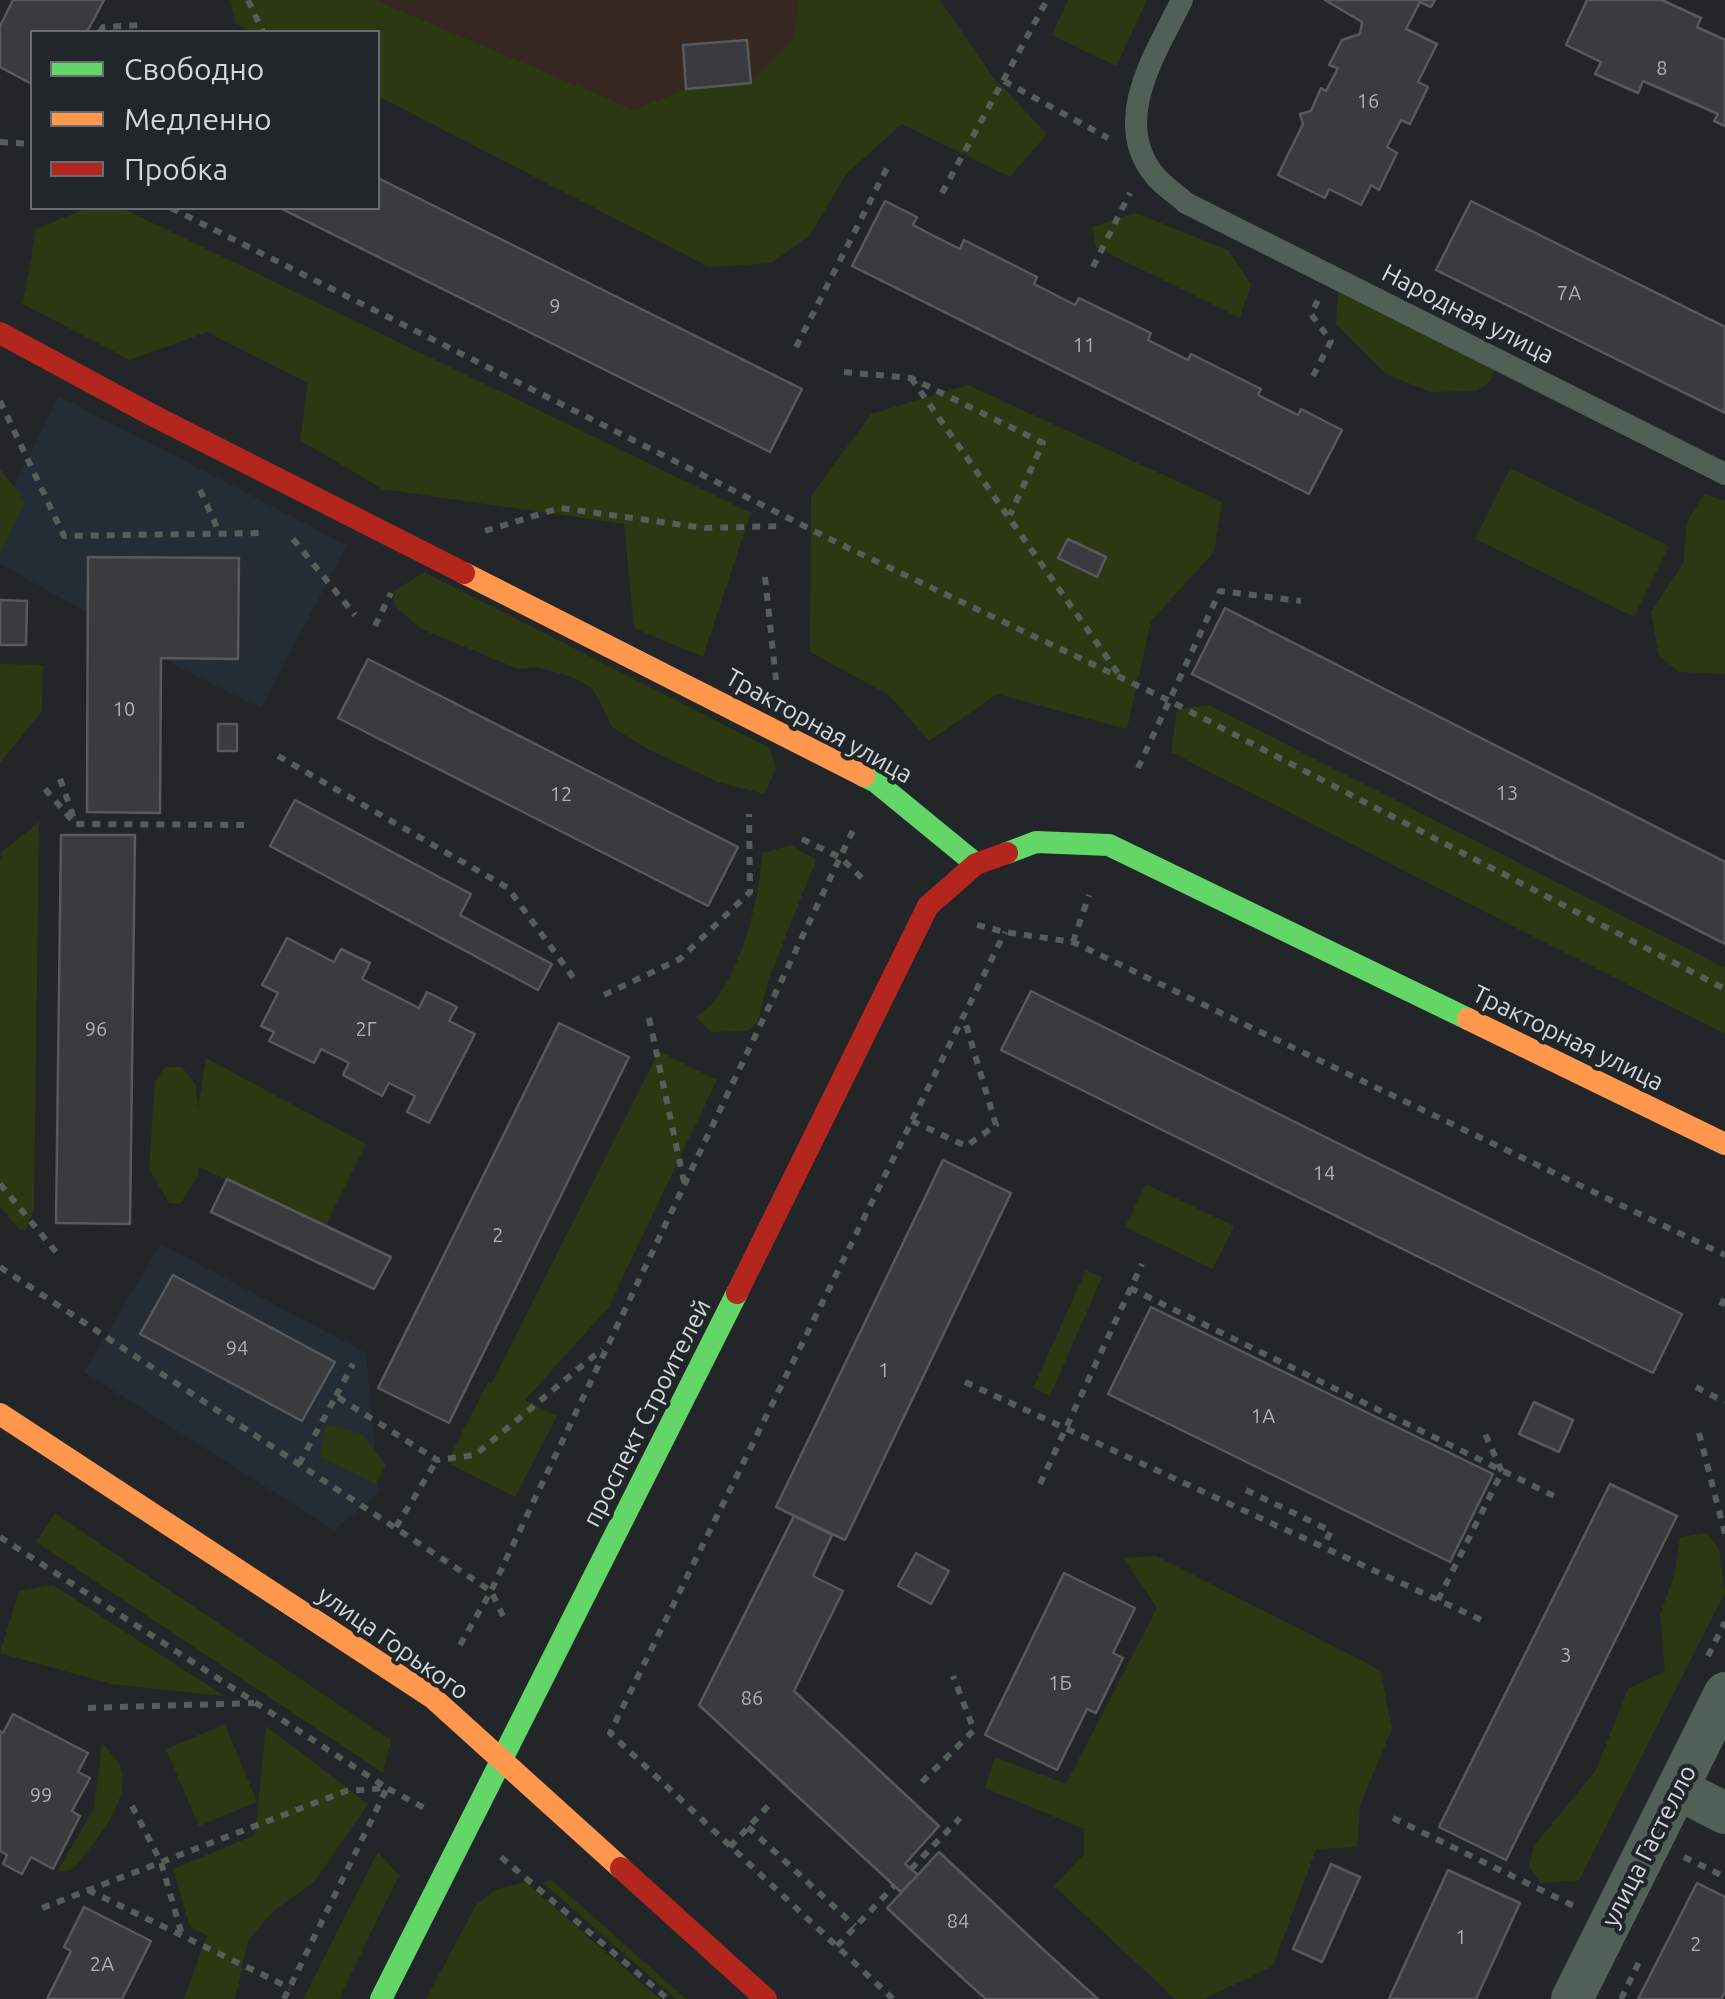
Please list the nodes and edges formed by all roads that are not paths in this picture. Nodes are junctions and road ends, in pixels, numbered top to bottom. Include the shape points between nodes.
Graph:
1 (1182, 0) edge
2 (0, 333) edge
3 (1725, 474) edge
4 (976, 864) junction
5 (1725, 1144) edge
6 (0, 1414) edge
7 (1725, 1693) edge
8 (499, 1760) junction
9 (1678, 1789) junction
10 (1725, 1813) edge
11 (381, 1999) edge
12 (766, 1999) edge
13 (1572, 1999) edge

1 - 3 lane, Народная улица via 1140,84 1135,139 1155,176 1186,203
2 - 4 main road, Тракторная улица via 876,782
4 - 5 main road, Тракторная улица via 1036,842 1108,845
4 - 8 main road, проспект Строителей via 928,906
6 - 8 main road, улица Горького via 432,1698
7 - 9 street, улица Гастелло
8 - 11 main road, проспект Строителей
8 - 12 main road, улица Горького
9 - 10 street
9 - 13 street, улица Гастелло

